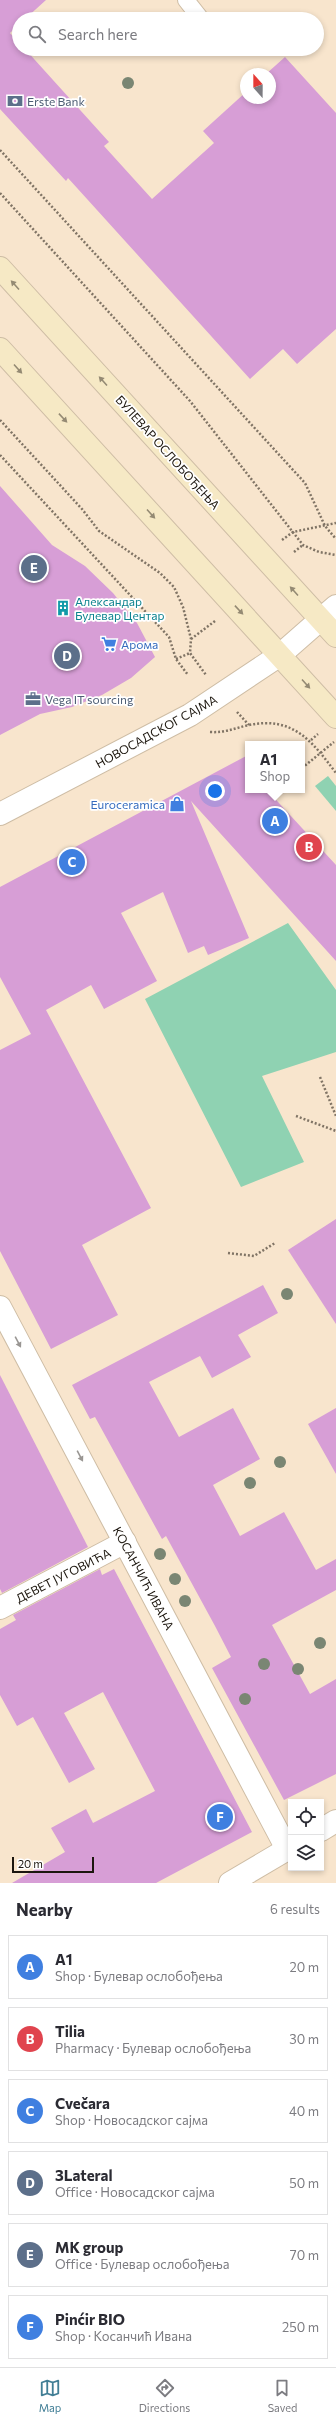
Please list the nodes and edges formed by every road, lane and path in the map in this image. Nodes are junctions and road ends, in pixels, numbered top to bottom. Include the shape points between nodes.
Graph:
1 (186, 0) edge
2 (195, 12) edge
3 (0, 150) edge
4 (0, 193) edge
5 (0, 268) edge
6 (0, 349) edge
7 (0, 420) edge
8 (0, 455) edge
9 (336, 523) edge
10 (325, 526) junction
11 (293, 532) junction
12 (336, 539) edge
13 (279, 543) dead end
14 (303, 545) junction
15 (289, 556) dead end
16 (336, 556) edge
17 (328, 613) edge
18 (214, 622) dead end
19 (336, 636) edge
20 (192, 639) junction
21 (190, 653) junction
22 (280, 655) junction
23 (176, 660) junction
24 (198, 666) dead end
25 (188, 675) dead end
26 (237, 712) dead end
27 (336, 717) edge
28 (249, 725) junction
29 (209, 732) dead end
30 (334, 742) dead end
31 (321, 752) junction
32 (305, 765) edge
33 (336, 773) edge
34 (0, 814) edge
35 (320, 1077) dead end
36 (296, 1116) dead end
37 (336, 1116) edge
38 (336, 1130) edge
39 (275, 1243) dead end
40 (228, 1253) dead end
41 (0, 1307) edge
42 (125, 1542) junction
43 (0, 1608) edge
44 (336, 1821) edge
45 (324, 1828) edge
46 (288, 1846) edge
47 (288, 1849) edge
48 (230, 1883) edge

1 - 2 lane
3 - 10 path via 305,483
4 - 11 path via 190,401
17 -> 5 main road, БУЛЕВАР ОСЛОБОЂЕЊА
6 -> 22 main road
7 - 20 path via 99,531 160,573 174,587
8 - 23 path via 169,637
9 - 10 path
10 - 11 path
10 - 12 path
11 - 13 path
11 - 14 path
14 - 15 path
14 - 16 path
17 - 19 main road, БУЛЕВАР ОСЛОБОЂЕЊА
17 - 22 street, НОВОСАДСКОГ САЈМА
18 - 20 path
20 - 21 path
21 - 23 path
21 - 24 path
22 -> 27 main road
22 - 34 street, НОВОСАДСКОГ САЈМА via 190,715
23 - 25 path
26 - 28 path
28 - 29 path via 225,733
28 - 31 path via 266,723 286,726 298,731
30 - 31 path
31 - 32 path
31 - 33 path
35 - 37 path
36 - 38 path
39 - 40 path via 254,1256
41 -> 42 street, КОСАНЧИЋ ИВАНА
42 - 43 street, ДЕВЕТ ЈУГОВИЋА
42 - 46 street, КОСАНЧИЋ ИВАНА
44 - 45 street
47 - 48 street

